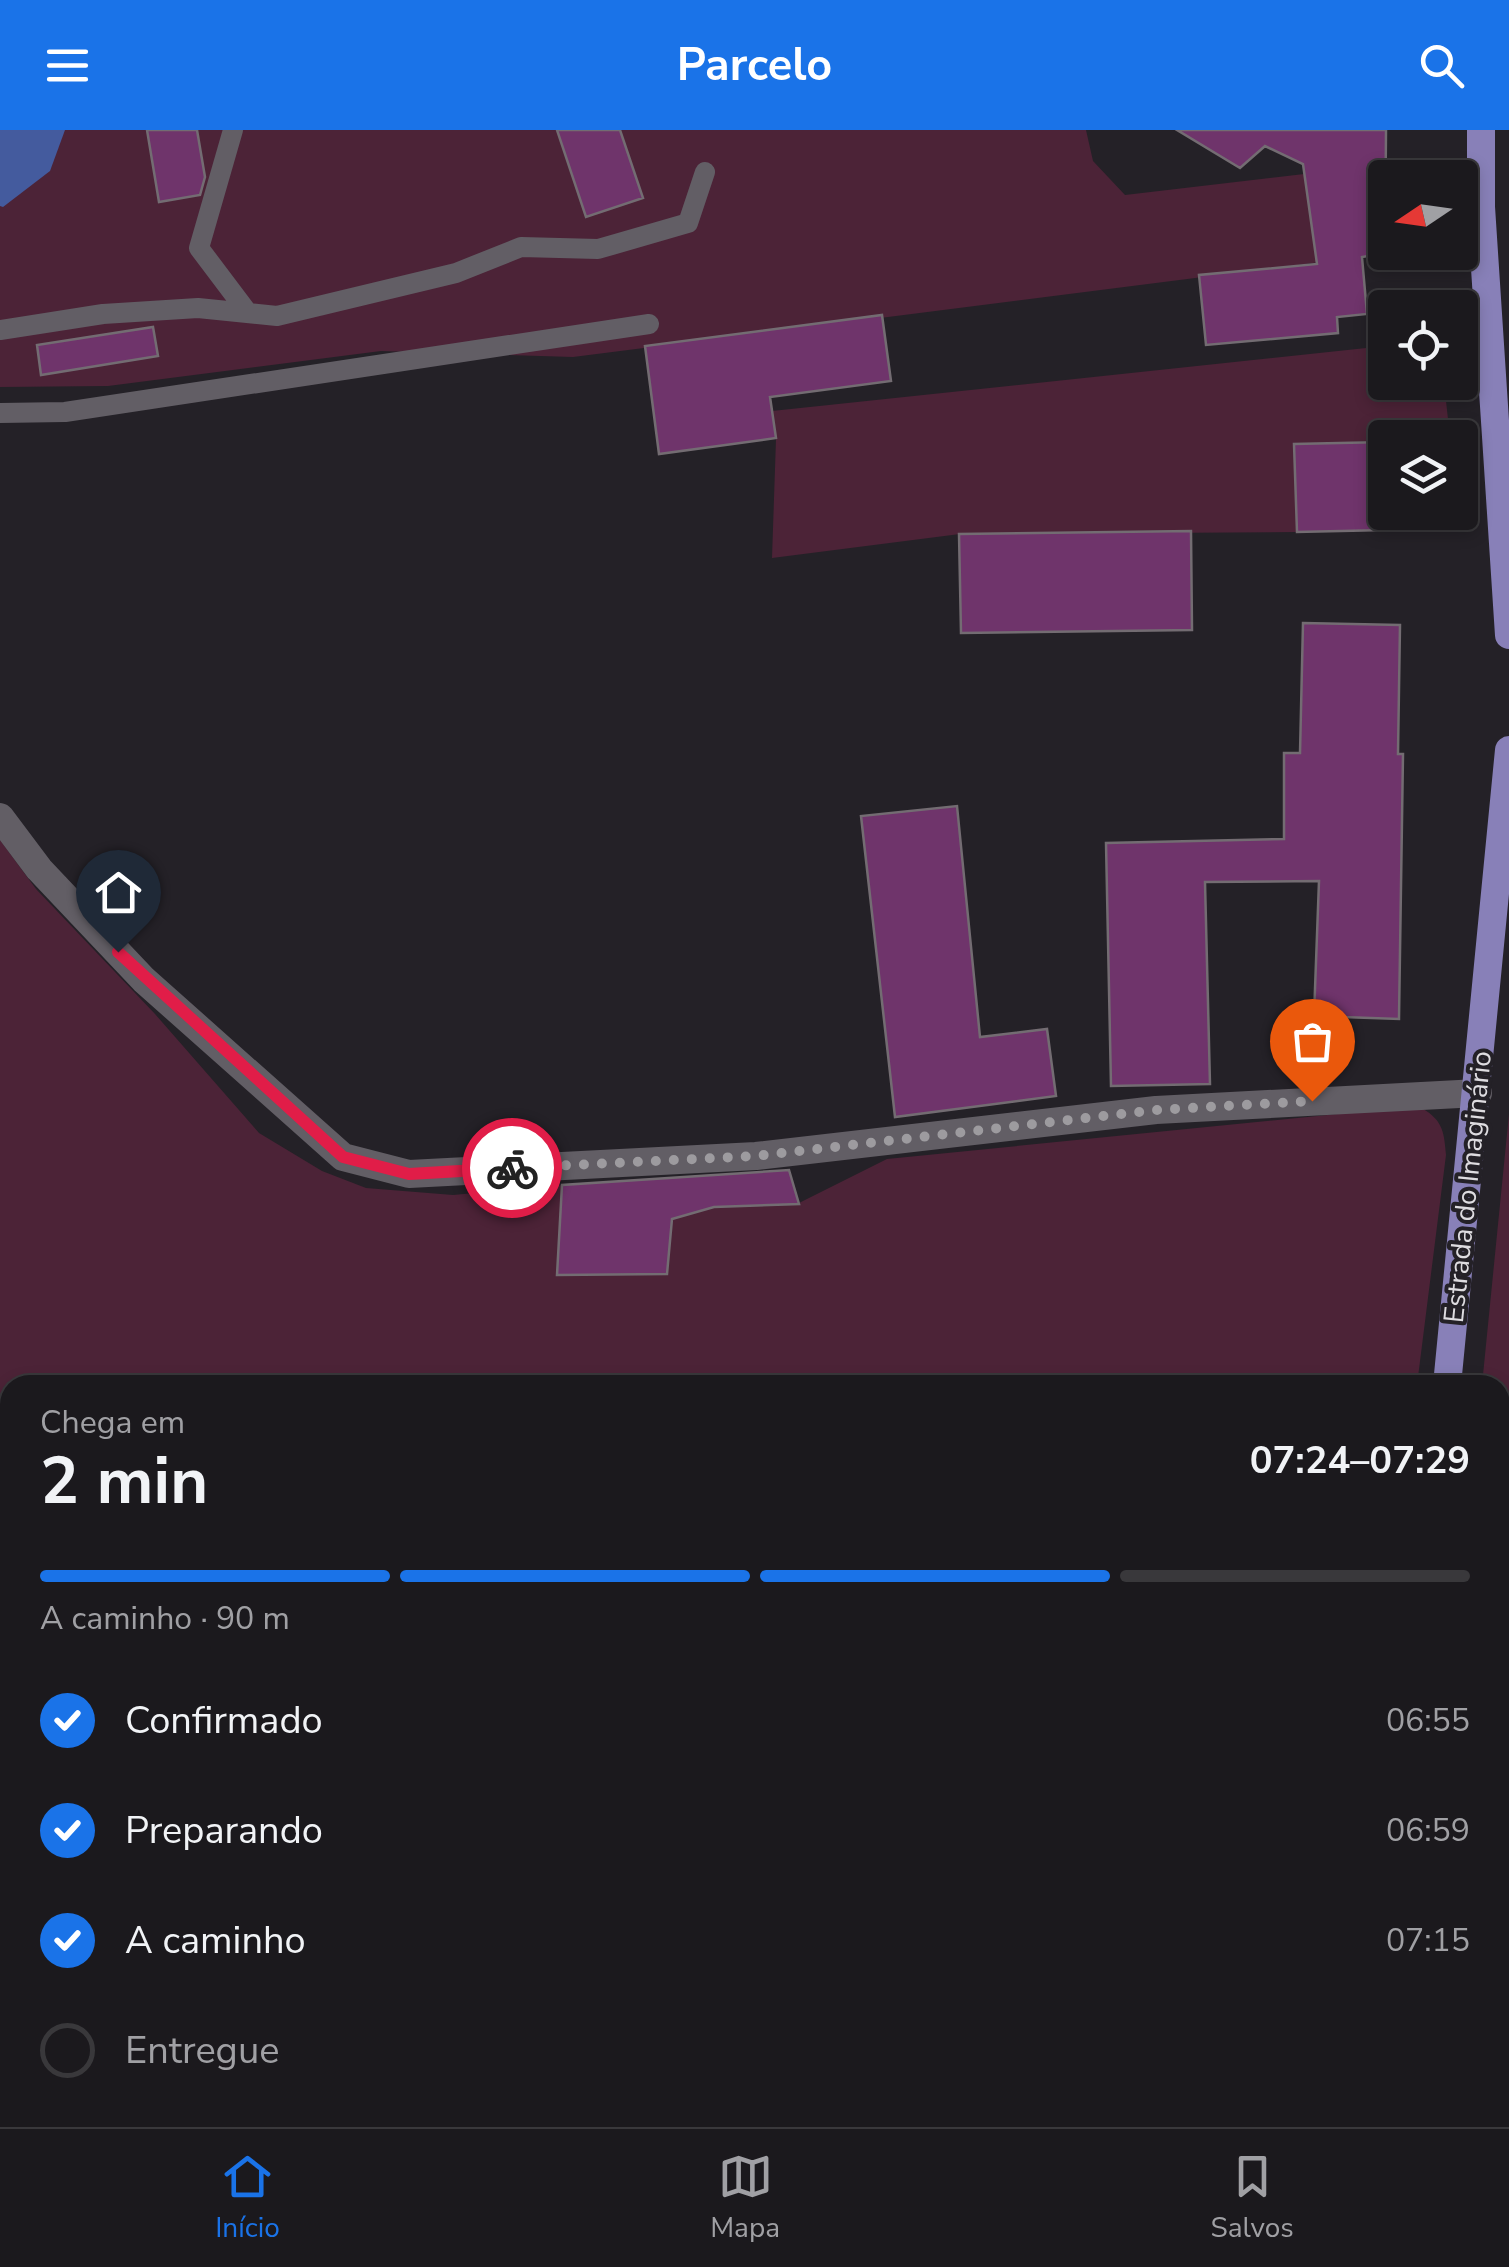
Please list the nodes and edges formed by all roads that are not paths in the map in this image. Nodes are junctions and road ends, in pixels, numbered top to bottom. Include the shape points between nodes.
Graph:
1 (233, 130) edge
2 (1481, 130) edge
3 (705, 172) dead end
4 (248, 313) junction
5 (648, 324) dead end
6 (0, 330) edge
7 (0, 413) edge
8 (1509, 635) edge
9 (1509, 750) edge
10 (0, 817) edge
11 (1478, 1093) junction
12 (1448, 1375) edge

1 - 4 lane via 199,248
2 - 8 main road
3 - 4 lane via 688,223 598,250 522,246 456,273 277,316
4 - 6 lane via 198,308 103,314
5 - 7 lane via 65,412
9 - 11 main road, Estrada do Imaginário
10 - 11 street via 39,869 144,980 343,1157 409,1174 756,1156 1156,1110
11 - 12 main road, Estrada do Imaginário

